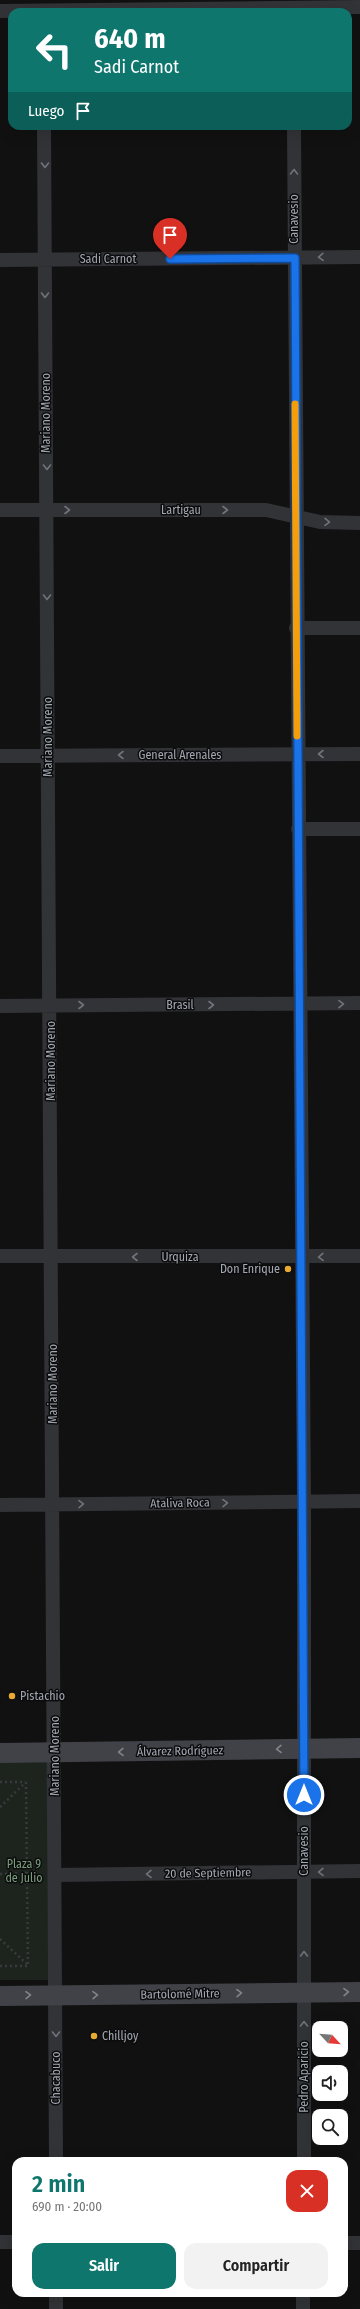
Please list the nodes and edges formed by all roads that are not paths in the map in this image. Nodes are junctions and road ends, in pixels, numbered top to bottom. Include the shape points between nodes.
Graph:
1 (44, 7) edge
2 (293, 7) edge
3 (360, 7) edge
4 (29, 8) edge
5 (44, 130) edge
6 (294, 130) edge
7 (360, 257) edge
8 (295, 258) junction
9 (45, 259) junction
10 (0, 260) edge
11 (0, 510) edge
12 (47, 510) junction
13 (295, 518) junction
14 (360, 523) edge
15 (296, 628) junction
16 (360, 628) edge
17 (297, 754) junction
18 (360, 754) edge
19 (0, 756) edge
20 (49, 756) junction
21 (298, 830) junction
22 (360, 830) edge
23 (360, 1003) edge
24 (299, 1004) junction
25 (50, 1005) junction
26 (0, 1006) edge
27 (0, 1256) edge
28 (52, 1256) junction
29 (360, 1256) edge
30 (302, 1257) junction
31 (360, 1501) edge
32 (304, 1502) junction
33 (0, 1505) edge
34 (53, 1505) junction
35 (360, 1748) edge
36 (304, 1749) junction
37 (0, 1753) edge
38 (55, 1753) junction
39 (360, 1871) edge
40 (304, 1872) junction
41 (56, 1876) junction
42 (304, 1992) junction
43 (360, 1992) edge
44 (56, 1995) junction
45 (0, 1996) edge
46 (56, 2157) edge
47 (304, 2157) edge
48 (0, 2242) edge
49 (12, 2242) edge
50 (348, 2243) edge
51 (360, 2243) edge
52 (56, 2297) edge
53 (303, 2297) edge
54 (56, 2309) edge
55 (303, 2309) edge

1 - 2 street
1 - 4 street
2 - 3 street
5 -> 9 street, Mariano Moreno
8 -> 6 street, Canavesio
7 -> 8 street, Sadi Carnot
8 - 9 street, Sadi Carnot
8 - 13 street, Canavesio
9 - 10 street, Sadi Carnot
9 -> 12 street, Mariano Moreno
11 - 12 street, Lartigau
12 -> 13 street, Lartigau via 266,510
12 -> 20 street, Mariano Moreno
13 -> 14 street, Lartigau via 320,522
13 - 15 street, Canavesio
15 - 16 street
15 - 17 street, Canavesio
18 -> 17 street, General Arenales
17 -> 20 street, General Arenales
17 - 21 street, Canavesio
19 - 20 street, General Arenales
20 - 25 street, Mariano Moreno
21 - 22 street
21 - 24 street, Canavesio
24 -> 23 street, Brasil
25 -> 24 street, Brasil
24 - 30 street, Canavesio
25 - 26 street, Brasil
25 - 28 street, Mariano Moreno
27 - 28 street, Urquiza
30 -> 28 street, Urquiza
28 - 34 street, Mariano Moreno
29 -> 30 street, Urquiza
30 - 32 street, Canavesio
31 - 32 street, Ataliva Roca
34 -> 32 street, Ataliva Roca
32 - 36 street, Canavesio
33 - 34 street, Ataliva Roca
34 - 38 street, Mariano Moreno
35 - 36 main road, Álvarez Rodríguez
36 -> 38 main road, Álvarez Rodríguez
36 - 40 street, Canavesio
37 - 38 main road, Álvarez Rodríguez
38 - 41 street, Mariano Moreno
39 -> 40 street, 20 de Septiembre
40 -> 41 street, 20 de Septiembre
42 -> 40 street, Canavesio
41 - 44 street, Mariano Moreno
42 -> 43 main road, Bartolomé Mitre
44 -> 42 main road, Bartolomé Mitre
47 -> 42 street, Pedro Aparicio
45 -> 44 main road, Bartolomé Mitre
44 -> 46 street, Chacabuco
48 - 49 street
50 - 51 street
52 - 54 street
53 - 55 street

